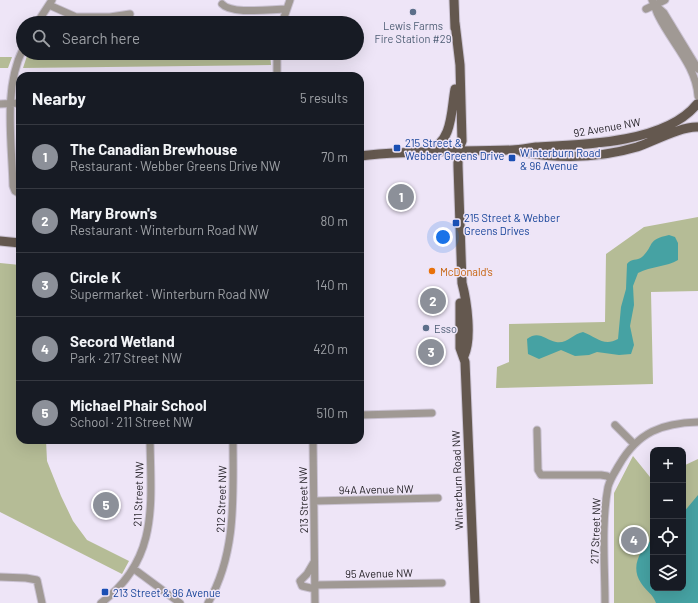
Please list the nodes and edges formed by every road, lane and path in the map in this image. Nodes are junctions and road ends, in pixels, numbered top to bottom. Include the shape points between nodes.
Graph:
1 (290, 0) edge
2 (454, 0) edge
3 (665, 0) edge
4 (50, 2) edge
5 (653, 2) edge
6 (222, 4) dead end
7 (286, 9) junction
8 (646, 9) dead end
9 (130, 14) dead end
10 (41, 16) edge
11 (74, 16) edge
12 (117, 16) edge
13 (284, 16) edge
14 (455, 23) junction
15 (19, 60) edge
16 (277, 60) edge
17 (698, 69) edge
18 (277, 72) edge
19 (455, 90) junction
20 (16, 103) edge
21 (0, 104) edge
22 (11, 104) junction
23 (698, 104) edge
24 (698, 127) edge
25 (513, 150) junction
26 (458, 151) junction
27 (421, 152) junction
28 (364, 156) edge
29 (16, 192) edge
30 (0, 241) edge
31 (16, 243) edge
32 (432, 413) dead end
33 (364, 415) edge
34 (698, 422) edge
35 (615, 425) dead end
36 (537, 430) dead end
37 (150, 444) edge
38 (232, 444) edge
39 (313, 444) edge
40 (634, 444) junction
41 (611, 478) junction
42 (438, 498) dead end
43 (314, 501) junction
44 (315, 560) junction
45 (134, 569) junction
46 (0, 577) edge
47 (442, 583) dead end
48 (315, 587) junction
49 (42, 603) edge
50 (101, 603) edge
51 (180, 603) edge
52 (208, 603) edge
53 (315, 603) edge
54 (474, 603) edge
55 (605, 603) edge

1 - 7 street
2 - 14 main road, Winterburn Road NW
3 - 5 street
4 - 10 street
4 - 11 street
5 - 8 street
5 - 17 street via 664,13
5 - 23 street via 691,71 697,87
6 - 7 street via 233,10
7 - 13 street
9 - 12 street
14 - 19 main road, Winterburn Road NW
14 - 26 main road, Winterburn Road NW via 460,65 462,141
15 - 22 street via 12,78
16 - 18 street
19 - 26 main road, Winterburn Road NW via 455,143
19 - 27 main road via 445,137 441,143
20 - 22 street
21 - 22 street
22 - 29 street via 13,186
23 - 25 main road, 92 Avenue NW via 676,122 624,139
24 - 25 main road, 92 Avenue NW via 602,155 545,156
25 - 26 main road, 92 Avenue NW
26 - 27 main road, 92 Avenue NW
26 - 54 main road, Winterburn Road NW via 462,283 459,294 460,348 464,356
27 - 28 main road, 92 Avenue NW
30 - 31 main road
32 - 33 street
34 - 40 street via 667,425
35 - 40 street
36 - 41 street via 538,473 541,475
37 - 45 street, 211 Street NW via 151,518 144,547
38 - 52 street, 212 Street NW via 233,503 229,550
39 - 43 street, 213 Street NW
40 - 41 street, 217 Street NW
41 - 55 street, 217 Street NW via 604,523
42 - 43 street, 94A Avenue NW
43 - 44 street, 213 Street NW
44 - 48 street, 213 Street NW
44 - 48 street via 300,581 302,586
45 - 50 street, 211 Street NW via 121,586
45 - 51 street
46 - 49 street via 37,580
47 - 48 street, 95 Avenue NW
48 - 53 street, 213 Street NW

